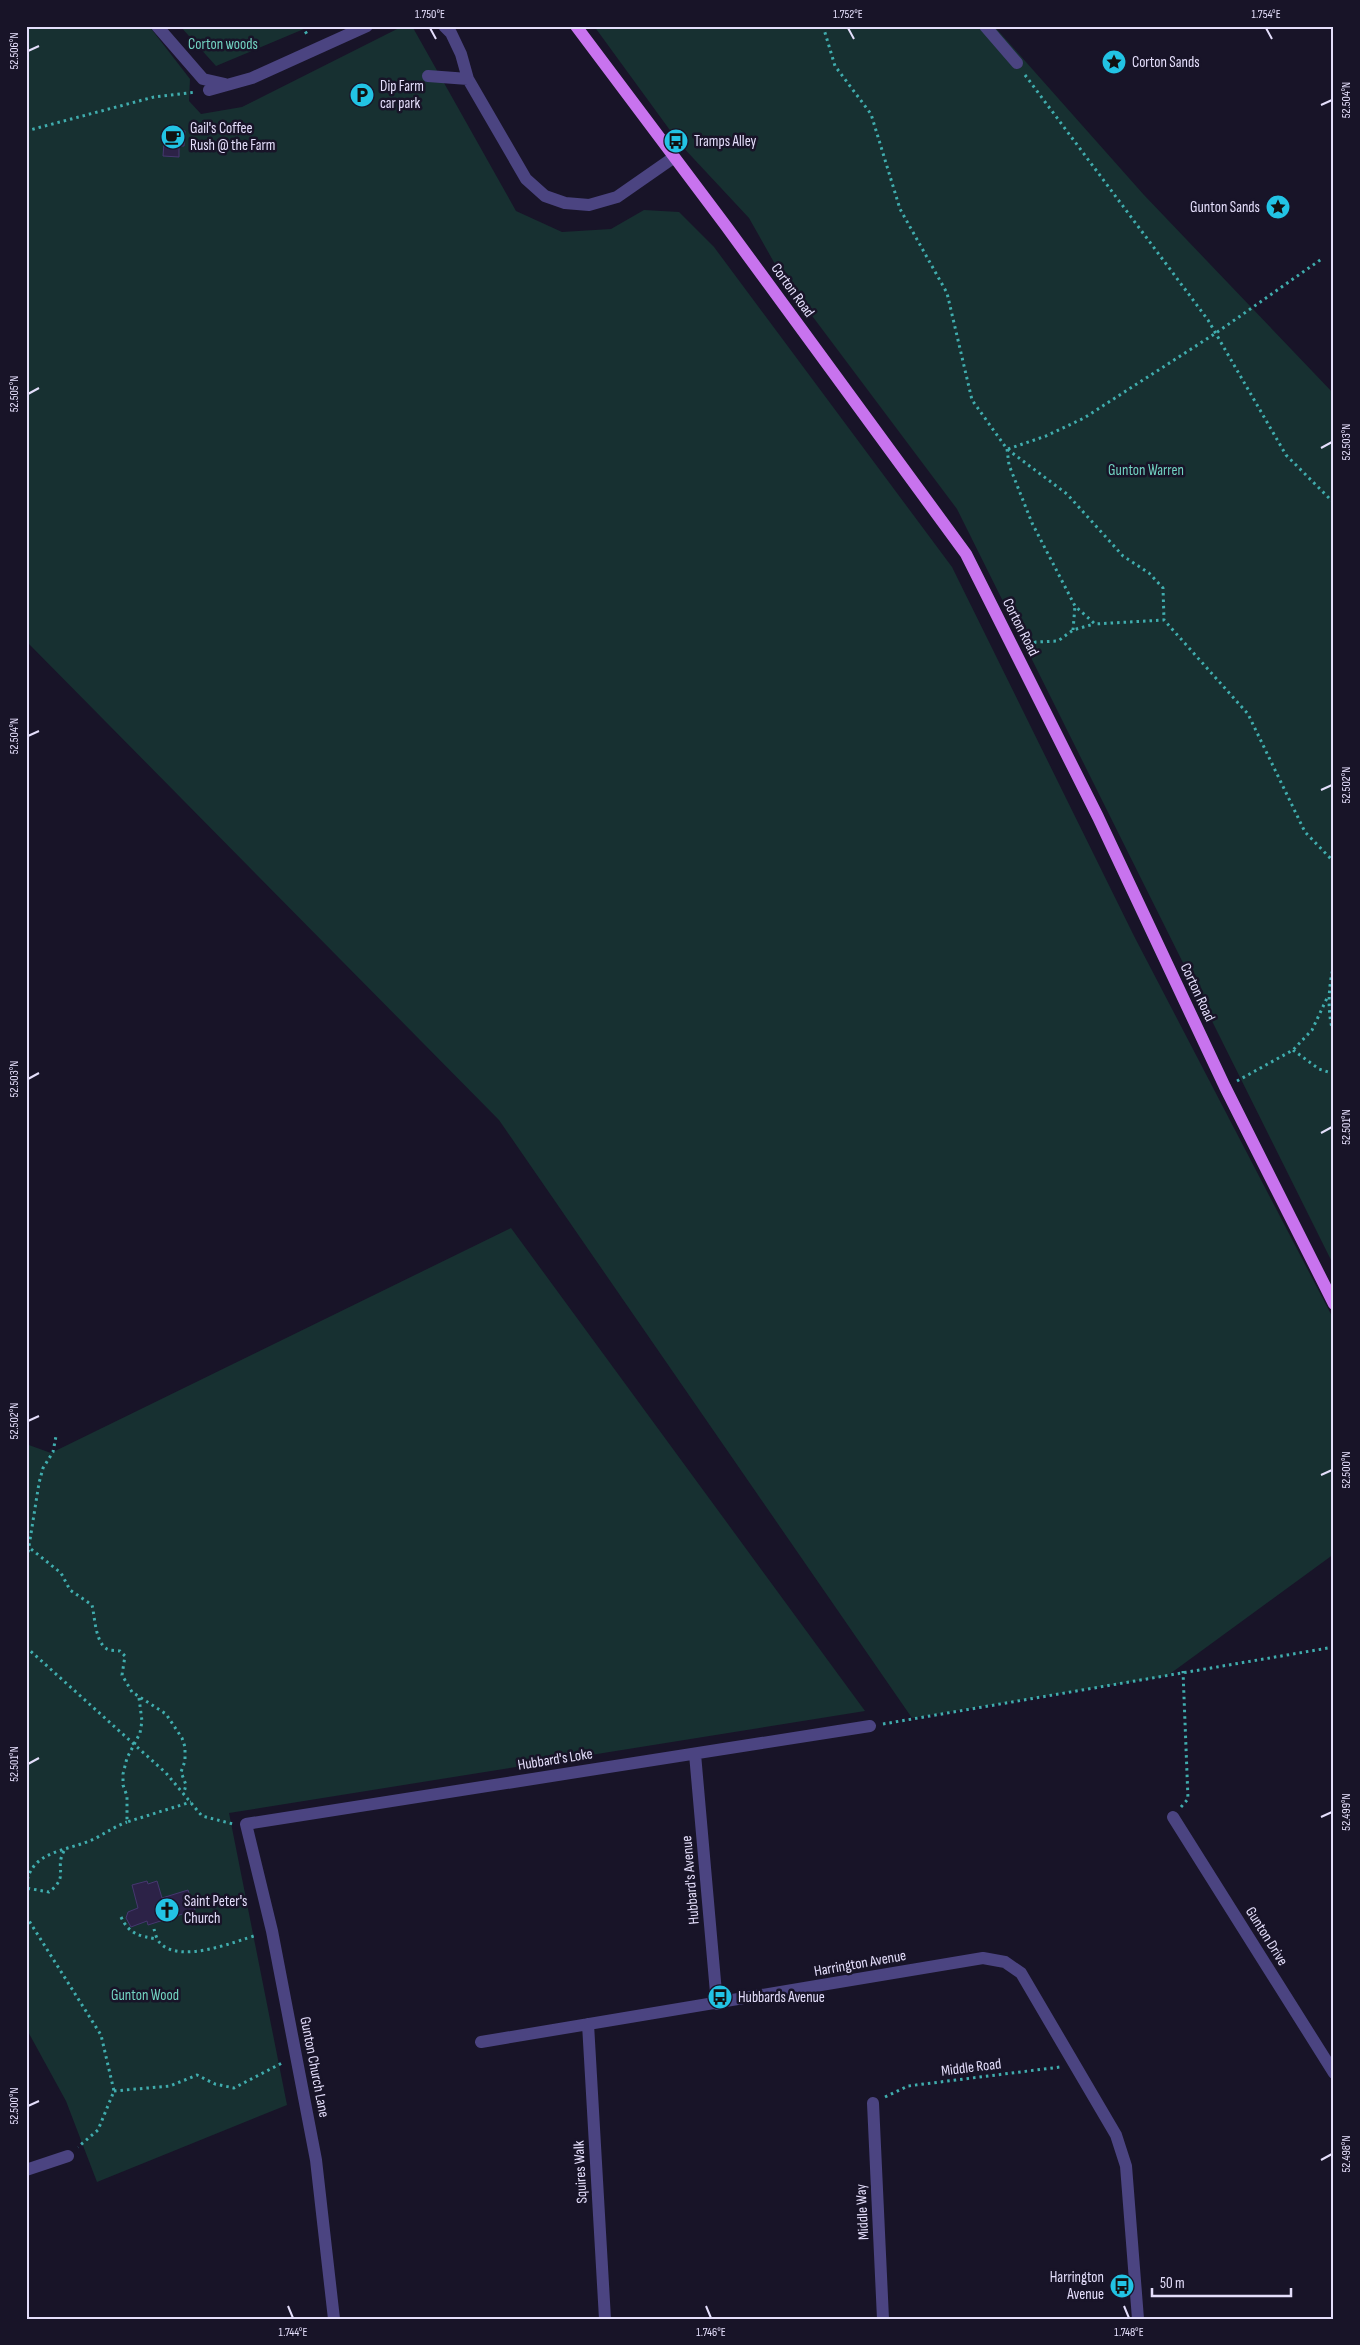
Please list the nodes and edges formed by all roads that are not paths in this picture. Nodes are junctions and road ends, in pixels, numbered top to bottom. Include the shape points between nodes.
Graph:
1 (157, 26) edge
2 (367, 26) edge
3 (444, 26) edge
4 (576, 26) edge
5 (985, 26) edge
6 (1016, 63) road end
7 (428, 76) dead end
8 (468, 79) junction
9 (229, 84) junction
10 (209, 90) road end
11 (673, 158) junction
12 (1334, 1304) edge
13 (870, 1726) road end
14 (695, 1754) junction
15 (1173, 1817) road end
16 (246, 1824) joint
17 (717, 2004) junction
18 (588, 2024) junction
19 (481, 2042) dead end
20 (1334, 2073) edge
21 (873, 2103) road end
22 (68, 2156) road end
23 (26, 2170) edge
24 (334, 2319) edge
25 (605, 2319) edge
26 (883, 2319) edge
27 (1138, 2319) edge

1 - 9 street via 203,79
2 - 9 street via 252,78
3 - 8 street via 461,54
4 - 11 main road, Corton Road
5 - 6 street
7 - 8 street
8 - 11 street via 526,179 545,196 564,203 589,205 617,197
9 - 10 street
11 - 12 main road, Corton Road via 966,554 1098,817 1225,1087
13 - 14 street, Hubbard's Loke
14 - 16 street, Hubbard's Loke
14 - 17 street, Hubbard's Avenue
15 - 20 street, Gunton Drive
16 - 24 street, Gunton Church Lane via 272,1931 316,2160
17 - 18 street, Harrington Avenue
17 - 27 street, Harrington Avenue via 983,1958 1005,1962 1021,1973 1116,2135 1126,2166
18 - 19 street, Harrington Avenue
18 - 25 street, Squires Walk
21 - 26 street, Middle Way
22 - 23 street

